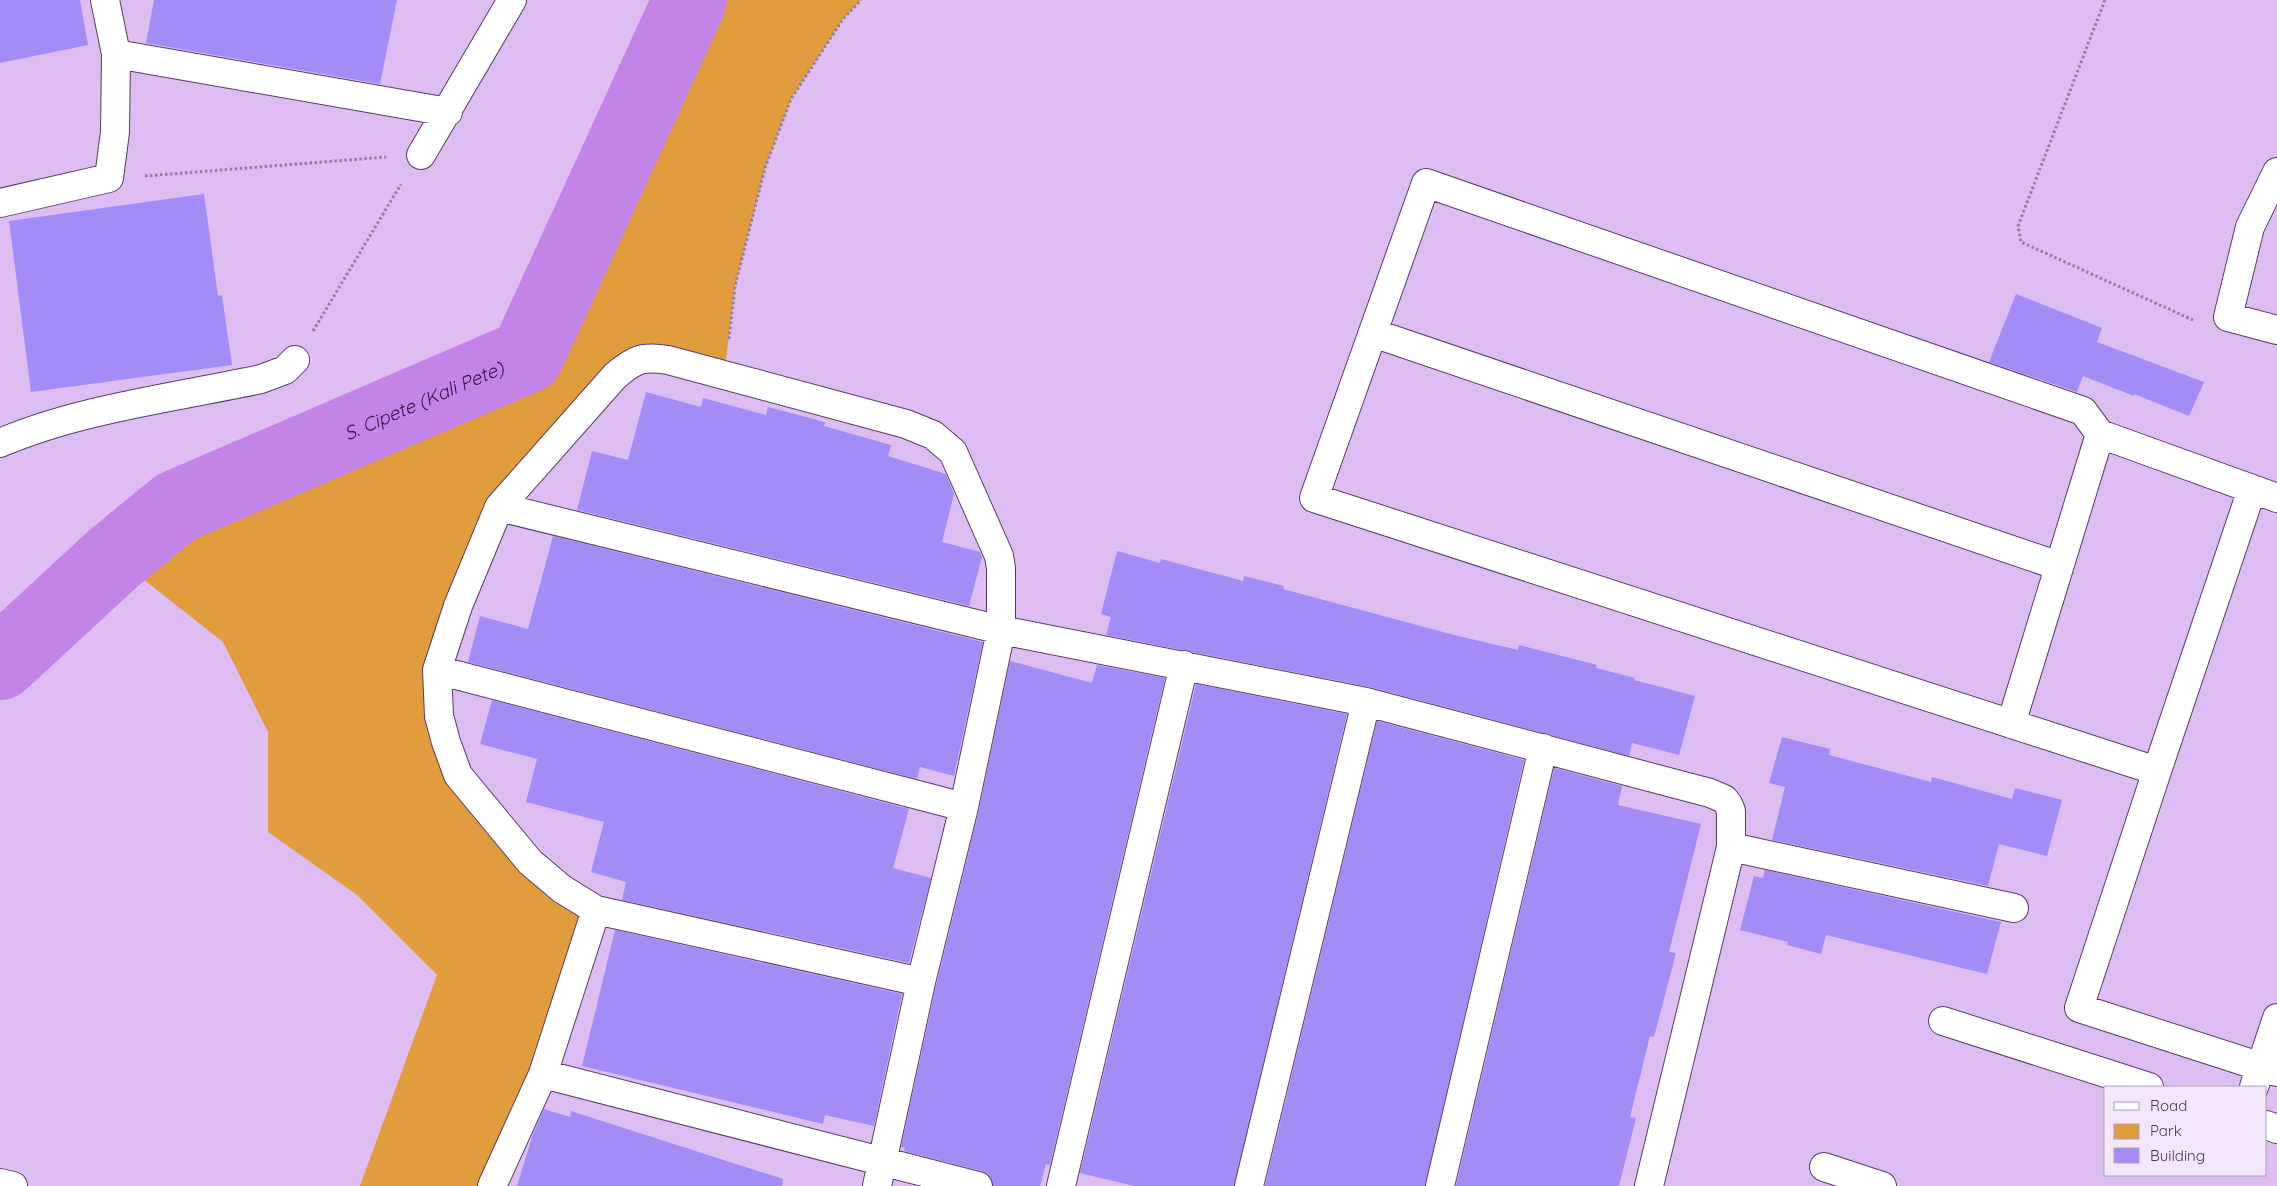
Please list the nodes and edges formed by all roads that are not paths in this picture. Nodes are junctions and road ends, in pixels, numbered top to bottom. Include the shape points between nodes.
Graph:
1 (105, 0) edge
2 (512, 0) edge
3 (116, 54) junction
4 (448, 112) junction
5 (421, 155) dead end
6 (2277, 172) edge
7 (0, 203) edge
8 (2277, 330) edge
9 (1373, 333) junction
10 (295, 360) road end
11 (2100, 434) junction
12 (0, 443) edge
13 (2252, 489) junction
14 (2277, 498) edge
15 (499, 507) junction
16 (2060, 566) junction
17 (1001, 630) junction
18 (1184, 665) junction
19 (437, 670) junction
20 (1366, 702) junction
21 (2010, 724) junction
22 (1543, 748) junction
23 (2157, 771) junction
24 (964, 807) junction
25 (1731, 847) junction
26 (2014, 908) dead end
27 (596, 910) junction
28 (921, 982) junction
29 (2277, 1018) edge
30 (1943, 1021) dead end
31 (544, 1074) junction
32 (2264, 1075) edge
33 (2146, 1086) edge
34 (1824, 1167) dead end
35 (880, 1174) edge
36 (0, 1183) edge
37 (14, 1186) edge
38 (492, 1186) edge
39 (978, 1186) edge
40 (1061, 1186) edge
41 (1249, 1186) edge
42 (1440, 1186) edge
43 (1649, 1186) edge
44 (1882, 1186) edge

1 - 3 street
2 - 4 street
3 - 4 street
3 - 7 street via 115,132 108,178
4 - 5 street
6 - 8 street via 2250,227 2228,317
9 - 11 street via 1426,183 2083,411
9 - 16 street
9 - 21 street via 1314,498
10 - 12 street via 284,370 261,379 108,411 28,432
11 - 13 street
11 - 16 street
13 - 14 street
13 - 23 street
15 - 17 street
15 - 17 street via 628,365 648,357 668,360 921,428 944,442 953,452 999,556 1002,568
15 - 19 street via 458,606
16 - 21 street
17 - 18 street
17 - 24 street
18 - 20 street
18 - 40 street
19 - 24 street
19 - 27 street via 440,716 458,775 530,862 562,889
20 - 22 street
20 - 41 street
21 - 23 street
22 - 25 street via 1724,799 1731,811
22 - 42 street
23 - 32 street via 2079,1008
24 - 28 street
25 - 26 street
25 - 43 street
27 - 28 street
27 - 31 street
28 - 35 street
29 - 32 street
30 - 33 street
31 - 35 street
31 - 38 street
34 - 44 street
35 - 39 street
36 - 37 street

